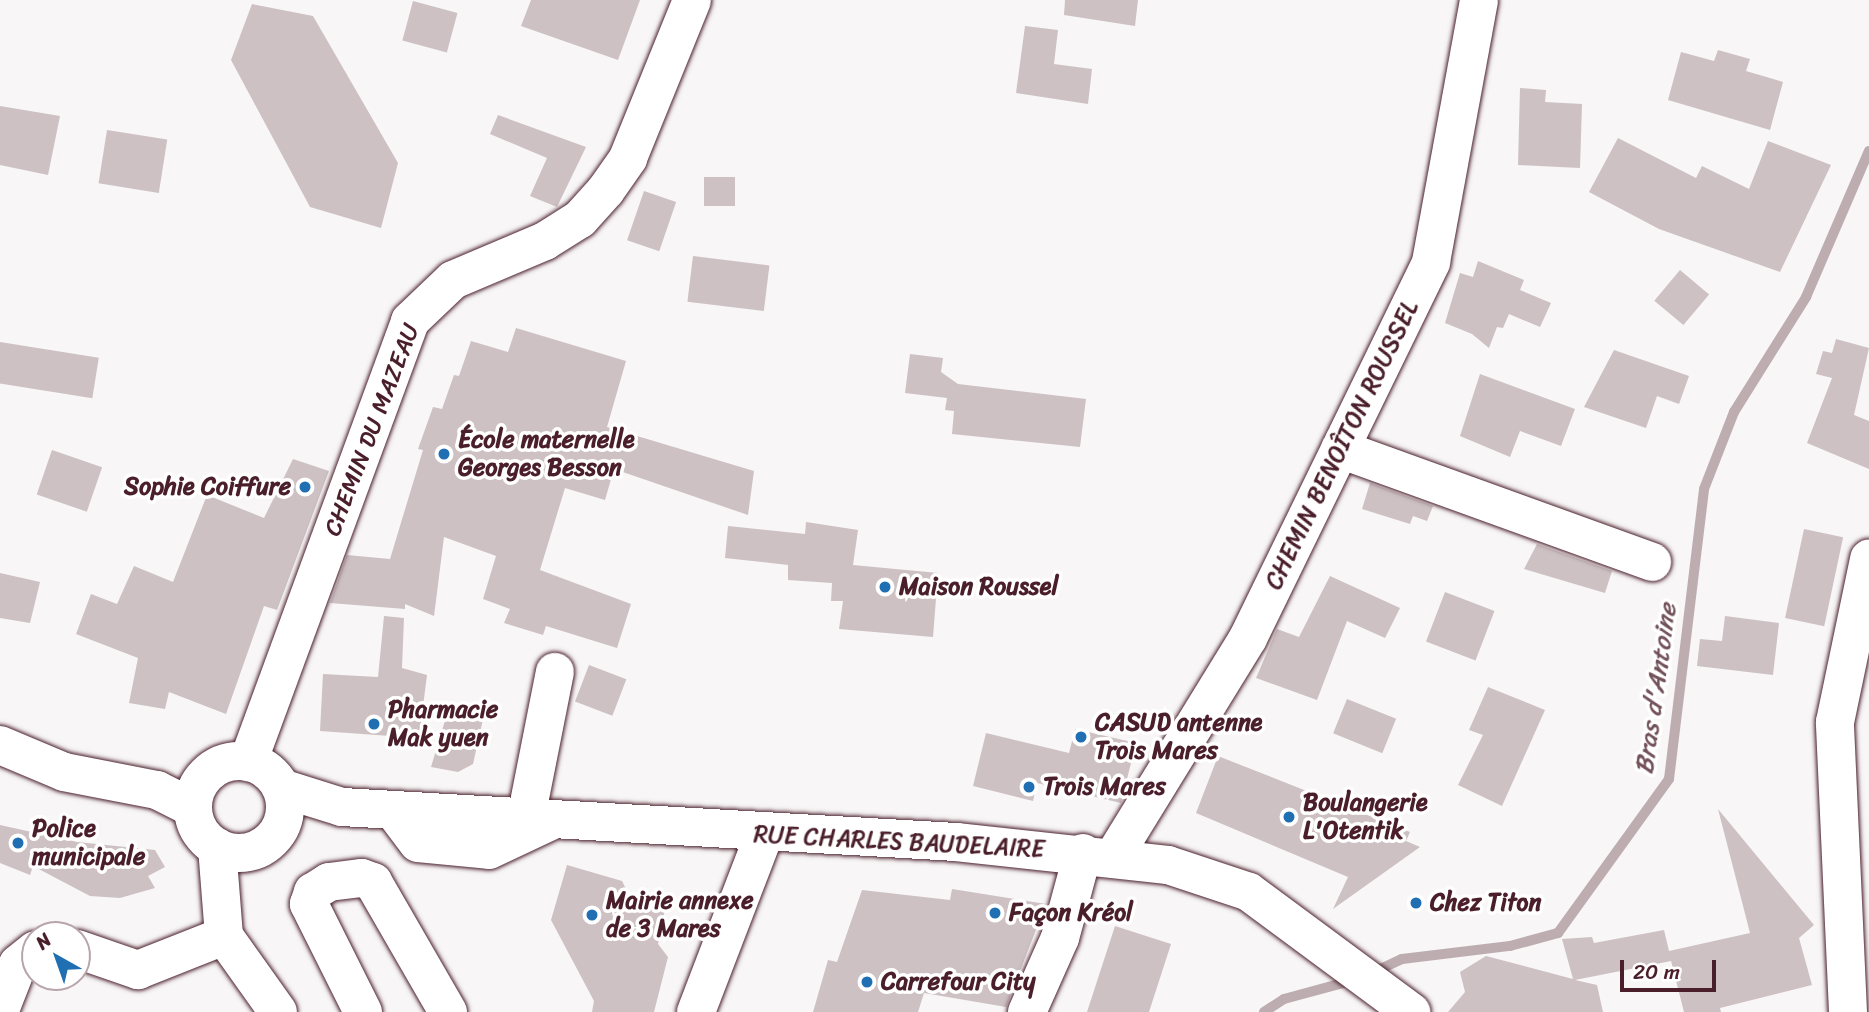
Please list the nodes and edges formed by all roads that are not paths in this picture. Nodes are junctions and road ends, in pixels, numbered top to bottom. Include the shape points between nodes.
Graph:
1 (692, 0) edge
2 (1479, 0) edge
3 (1339, 449) junction
4 (1869, 559) edge
5 (1652, 562) dead end
6 (555, 672) dead end
7 (0, 745) edge
8 (248, 762) junction
9 (281, 788) junction
10 (196, 796) junction
11 (342, 807) junction
12 (538, 820) junction
13 (281, 825) junction
14 (764, 835) junction
15 (231, 850) junction
16 (1099, 854) junction
17 (224, 936) junction
18 (91, 955) edge
19 (21, 962) edge
20 (1399, 1003) edge
21 (0, 1010) edge
22 (278, 1012) edge
23 (363, 1012) edge
24 (448, 1012) edge
25 (696, 1012) edge
26 (1027, 1012) edge
27 (1848, 1012) edge

1 - 8 street, CHEMIN DU MAZEAU via 628,158 606,190 579,219 510,257 479,265 410,321 356,421
2 - 3 street, CHEMIN BENOÎTON ROUSSEL via 1430,262
3 - 5 street
3 - 16 street, CHEMIN BENOÎTON ROUSSEL via 1248,638
4 - 27 street via 1835,722
6 - 12 street
7 - 10 street via 64,772
8 - 9 street via 262,767
8 - 10 street via 220,765
9 - 11 street
9 - 13 street
10 - 15 street via 196,824
11 - 12 street via 393,810 418,843 489,850
11 - 13 street
12 - 14 street, RUE CHARLES BAUDELAIRE
13 - 15 street via 272,838
14 - 16 street, RUE CHARLES BAUDELAIRE
14 - 25 street
15 - 17 street via 222,889
16 - 20 street, RUE CHARLES BAUDELAIRE via 1213,876 1249,892
16 - 26 street, CHEMIN BENOÎTON ROUSSEL
17 - 18 street via 138,970
17 - 22 street
19 - 21 street
23 - 24 street via 309,904 313,891 329,882 362,878 373,882

